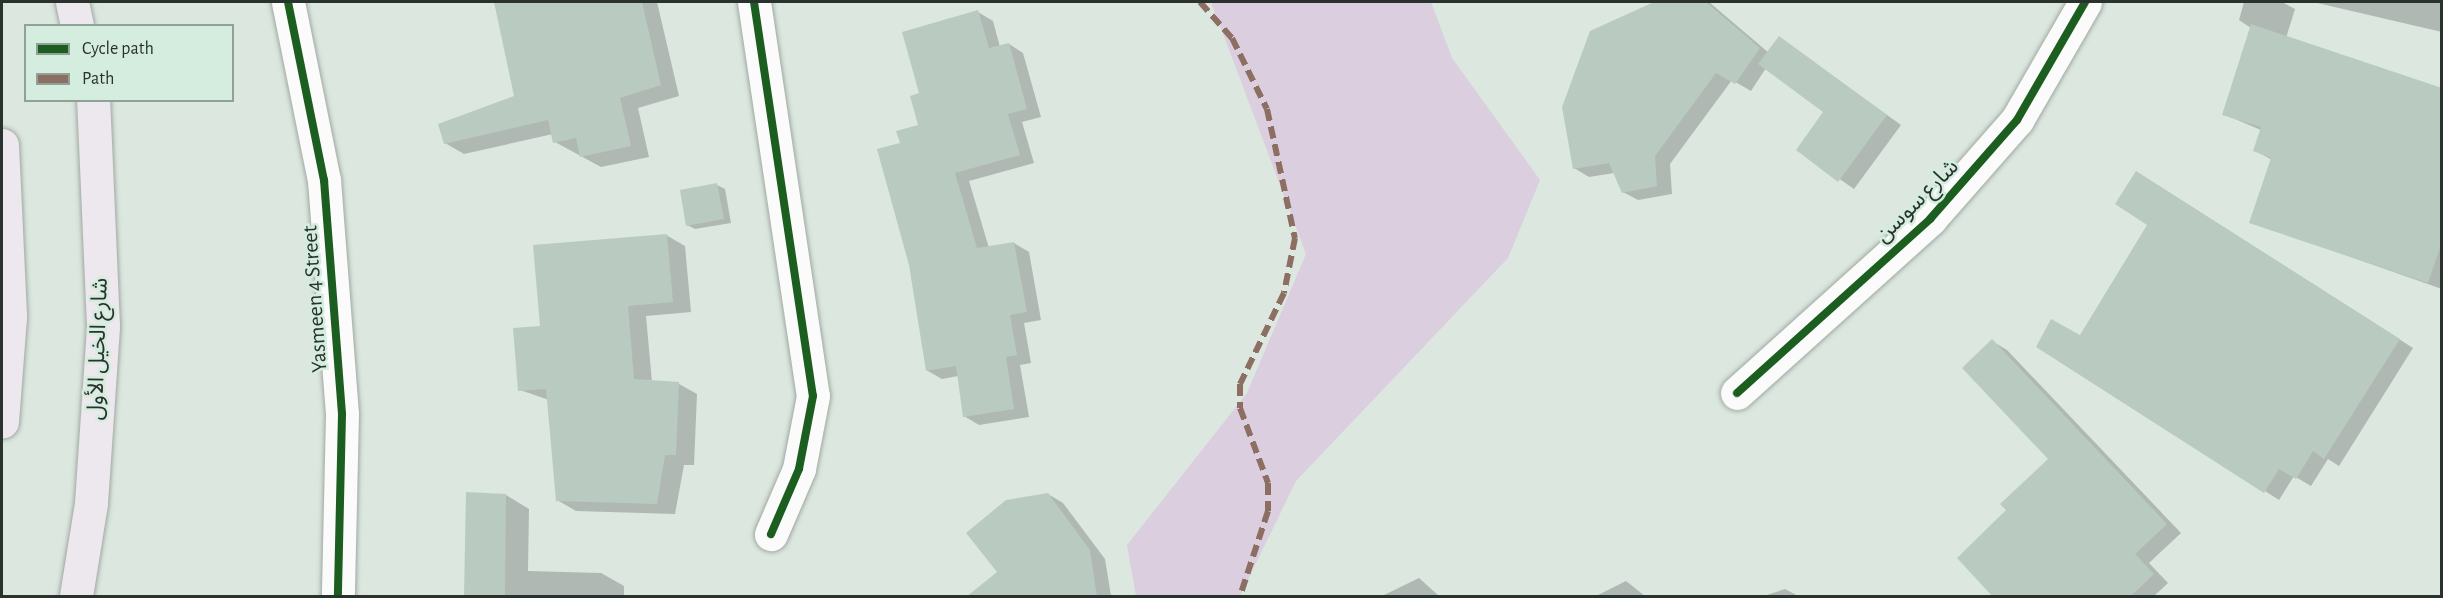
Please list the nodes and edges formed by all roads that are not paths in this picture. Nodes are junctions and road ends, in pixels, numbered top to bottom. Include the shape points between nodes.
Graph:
1 (72, 2) edge
2 (288, 2) edge
3 (754, 2) edge
4 (2085, 2) edge
5 (77, 24) edge
6 (93, 102) edge
7 (2, 145) edge
8 (1737, 393) dead end
9 (2, 422) edge
10 (771, 534) dead end
11 (76, 597) edge
12 (338, 597) edge

1 - 5 main road
2 - 12 street, Yasmeen 4 Street via 324,180 342,414
3 - 10 street via 813,396 800,469
4 - 8 street, شارع سوسن via 2017,120 1954,192
6 - 11 main road, شارع الخيل الأول via 103,326 91,503
7 - 9 main road via 10,317

